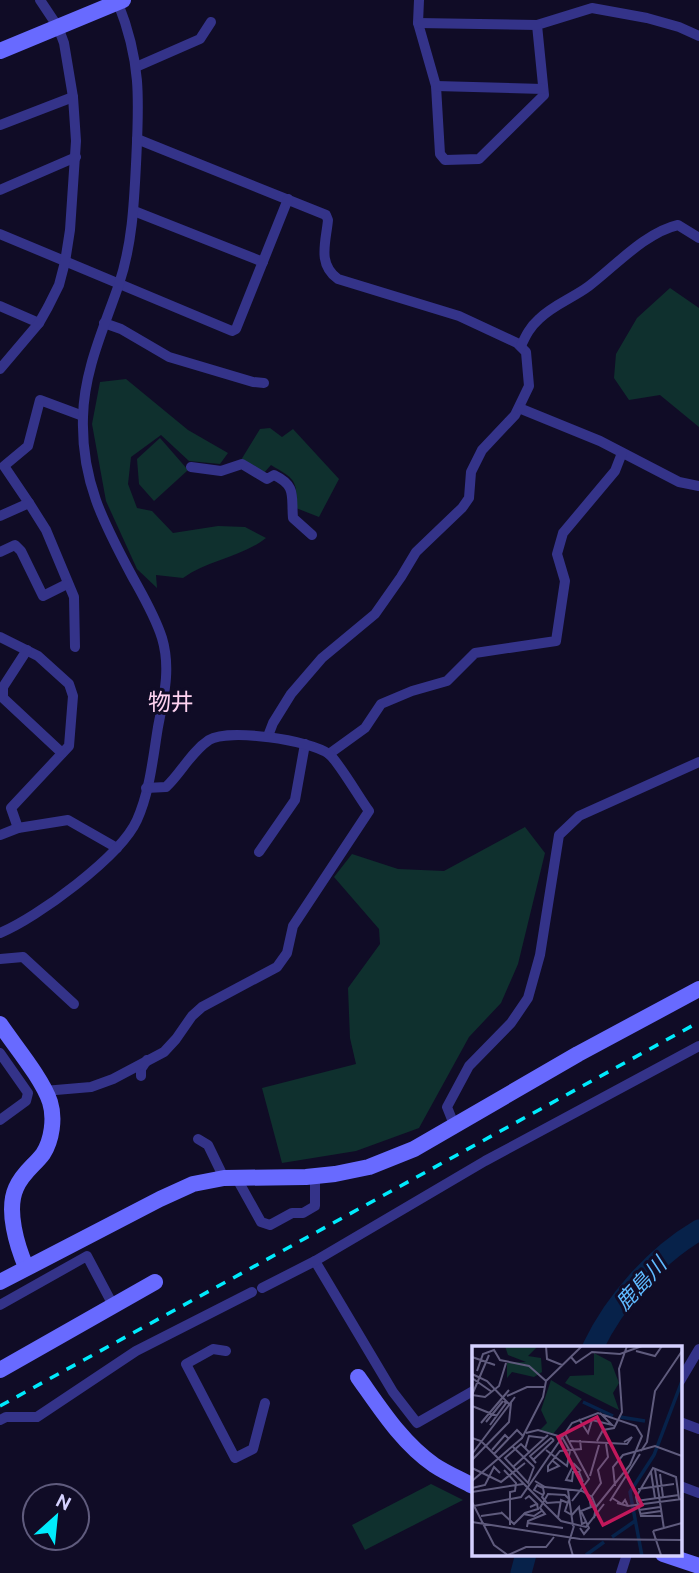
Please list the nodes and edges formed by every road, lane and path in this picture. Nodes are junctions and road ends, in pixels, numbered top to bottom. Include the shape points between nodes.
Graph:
1 (40, 0) edge
2 (419, 0) edge
3 (121, 1) edge
4 (211, 22) dead end
5 (418, 23) junction
6 (537, 25) junction
7 (58, 27) junction
8 (699, 36) edge
9 (0, 51) edge
10 (136, 66) junction
11 (436, 86) junction
12 (543, 89) junction
13 (73, 97) junction
14 (0, 125) edge
15 (138, 139) junction
16 (76, 157) junction
17 (0, 190) edge
18 (288, 199) junction
19 (134, 211) junction
20 (0, 234) edge
21 (699, 237) edge
22 (65, 262) junction
23 (263, 262) junction
24 (118, 285) junction
25 (0, 306) edge
26 (38, 323) junction
27 (104, 323) junction
28 (521, 346) junction
29 (0, 369) edge
30 (264, 383) dead end
31 (519, 408) junction
32 (83, 416) junction
33 (622, 453) junction
34 (191, 467) dead end
35 (699, 486) edge
36 (29, 503) junction
37 (0, 516) edge
38 (312, 535) dead end
39 (0, 552) edge
40 (67, 584) junction
41 (0, 637) edge
42 (75, 647) dead end
43 (27, 650) junction
44 (268, 736) junction
45 (305, 744) junction
46 (62, 753) junction
47 (329, 754) junction
48 (699, 762) edge
49 (146, 788) junction
50 (18, 828) junction
51 (0, 835) edge
52 (117, 848) junction
53 (259, 852) dead end
54 (0, 933) edge
55 (0, 959) edge
56 (699, 989) edge
57 (74, 1004) dead end
58 (0, 1024) edge
59 (699, 1046) edge
60 (0, 1053) edge
61 (147, 1060) junction
62 (141, 1076) dead end
63 (44, 1091) junction
64 (0, 1120) edge
65 (455, 1126) junction
66 (198, 1139) dead end
67 (315, 1176) junction
68 (230, 1177) junction
69 (315, 1261) junction
70 (26, 1267) junction
71 (0, 1282) edge
72 (155, 1282) dead end
73 (0, 1305) edge
74 (114, 1307) junction
75 (699, 1349) edge
76 (226, 1351) dead end
77 (695, 1362) edge
78 (0, 1370) edge
79 (358, 1377) dead end
80 (682, 1378) edge
81 (472, 1392) edge
82 (265, 1403) dead end
83 (0, 1420) edge
84 (682, 1423) edge
85 (699, 1429) edge
86 (472, 1485) edge
87 (682, 1487) edge
88 (699, 1493) edge
89 (626, 1556) edge
90 (669, 1556) edge
91 (699, 1566) edge
92 (621, 1573) edge

1 - 7 street
2 - 5 street
3 - 7 street
3 - 10 street
4 - 10 street via 200,39
5 - 6 street
5 - 11 street
6 - 8 street via 592,8 647,18
6 - 12 street
7 - 9 street
7 - 13 street
10 - 15 street
11 - 12 street
11 - 12 street via 440,153 445,160 479,159 544,95
13 - 14 street
13 - 16 street
15 - 18 street
15 - 19 street
16 - 17 street
16 - 22 street
18 - 23 street
18 - 28 street via 326,215 324,261 338,279 459,316
19 - 23 street
19 - 24 street
20 - 22 street
21 - 28 street via 678,225 669,227 541,317
22 - 24 street
22 - 26 street via 59,285
23 - 24 street via 233,331
24 - 27 street
25 - 26 street
26 - 29 street
27 - 30 street via 169,357
27 - 32 street via 86,386
28 - 31 street via 530,377
31 - 33 street
31 - 44 street via 482,450 462,508 416,552 374,614 322,658 291,694
32 - 36 street via 40,400 28,446 4,466
32 - 49 street via 85,465 100,514 155,619 167,660 166,688
33 - 35 street via 679,482
33 - 47 street via 615,471 564,533 557,554 565,581 556,641 475,653 447,681 381,704 365,728
34 - 38 street via 221,471 242,464 267,479 274,475 286,481 291,488 293,519
36 - 37 street
36 - 40 street via 46,530
39 - 40 street via 15,545 21,551 43,596
40 - 42 street via 74,597
41 - 43 street
43 - 46 street via 69,684 73,696 71,740
43 - 46 street via 3,687 3,698
44 - 45 street
44 - 49 street via 212,738 166,787
45 - 47 street
45 - 53 street via 295,800
46 - 50 street via 10,808
47 - 61 street via 369,811 293,926 287,953 277,967 202,1007 164,1052
48 - 65 street via 579,816 559,835 540,956 528,998 470,1066 447,1107
49 - 52 street via 137,821
50 - 51 street
50 - 52 street via 68,820
52 - 54 street via 27,920
55 - 57 street via 23,957
56 - 65 street
58 - 63 street
59 - 69 street via 485,1161
60 - 64 street via 28,1093 26,1101
61 - 62 street
61 - 63 street via 91,1087
63 - 70 street via 52,1116 49,1142 15,1190 13,1227
65 - 67 street via 369,1167
66 - 68 street via 208,1145
67 - 68 street
67 - 68 street via 315,1206 270,1225 261,1223
68 - 70 street via 193,1184
69 - 81 street via 416,1423
69 - 83 street via 136,1351 37,1417
70 - 71 street
72 - 74 street
73 - 74 street via 87,1256
74 - 78 street
75 - 77 street
76 - 82 street via 213,1349 186,1364 235,1458 253,1448
77 - 80 street
79 - 86 street via 412,1446 434,1465
84 - 85 street
87 - 88 street
89 - 92 street
90 - 91 street

